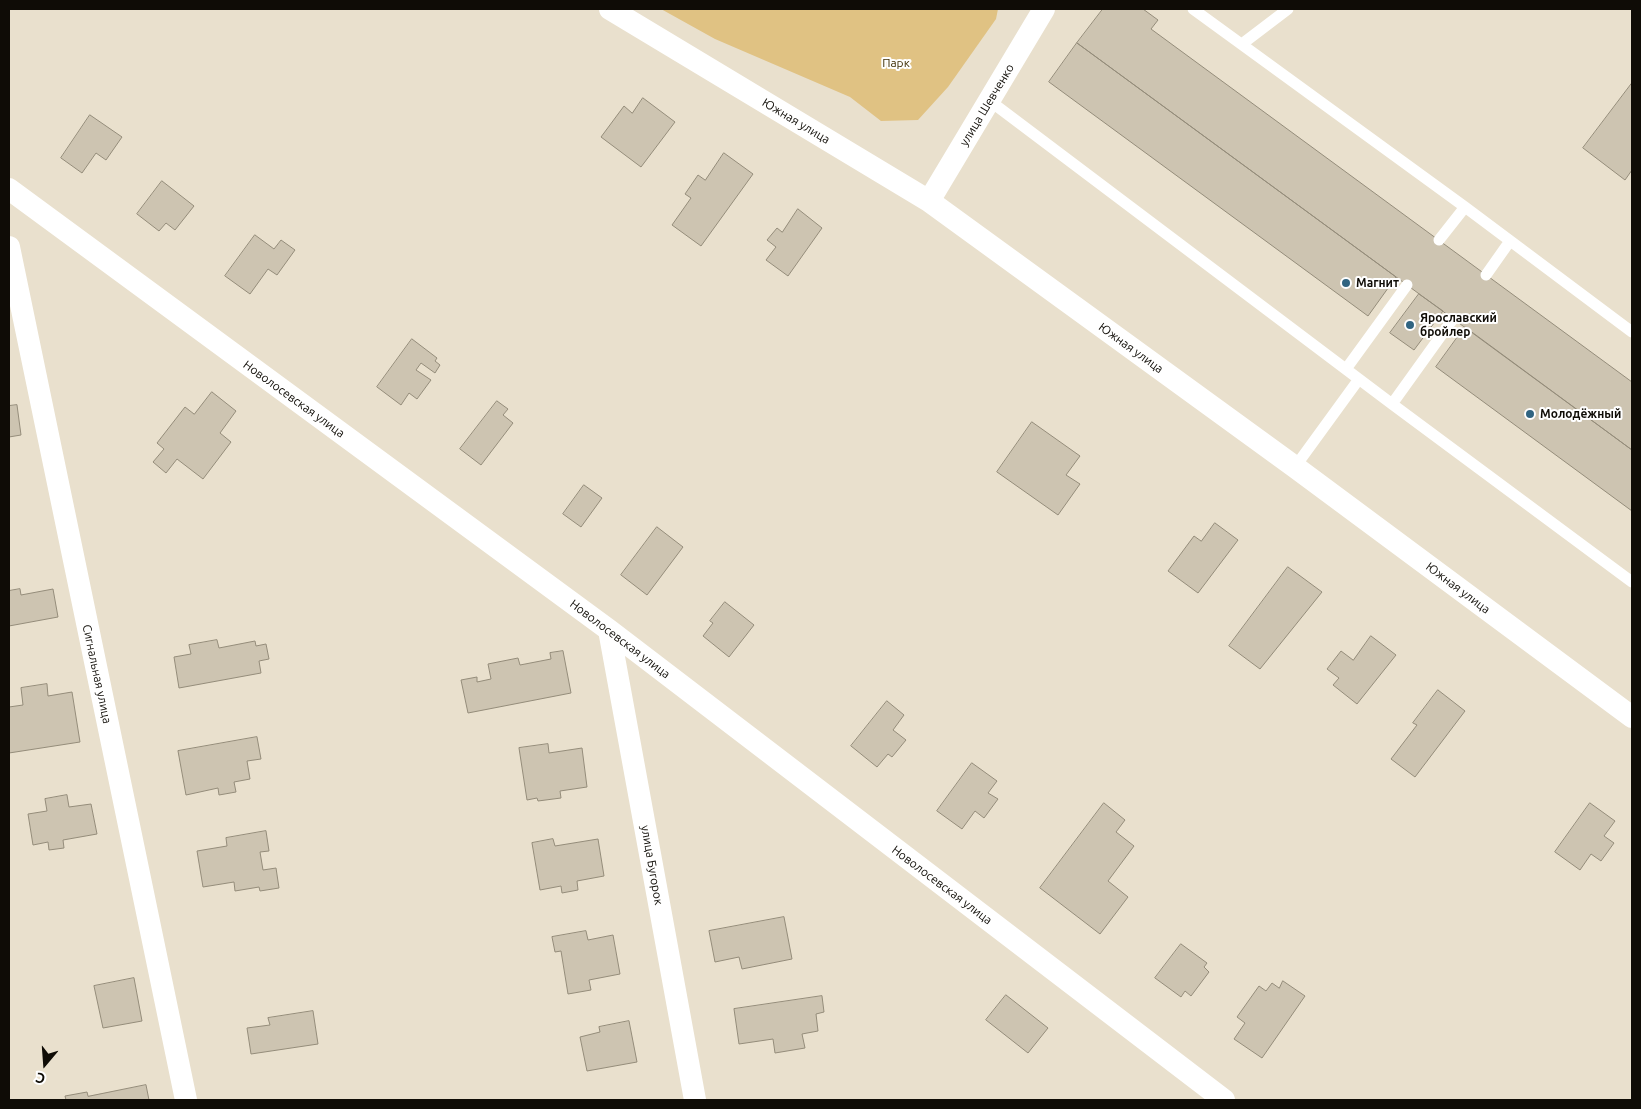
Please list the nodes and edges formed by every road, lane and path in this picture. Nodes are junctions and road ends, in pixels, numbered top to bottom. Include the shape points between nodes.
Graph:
1 (610, 9) edge
2 (1044, 9) edge
3 (1193, 9) edge
4 (1288, 9) edge
5 (1242, 44) junction
6 (990, 101) junction
7 (9, 189) edge
8 (929, 202) junction
9 (1465, 207) junction
10 (1440, 240) dead end
11 (1510, 241) junction
12 (9, 247) edge
13 (1486, 275) dead end
14 (1407, 285) dead end
15 (1454, 319) dead end
16 (1632, 332) edge
17 (1346, 369) junction
18 (1359, 379) junction
19 (1392, 404) junction
20 (1295, 467) junction
21 (1632, 582) edge
22 (609, 630) junction
23 (1632, 717) edge
24 (1191, 1076) junction
25 (186, 1100) edge
26 (695, 1100) edge
27 (1196, 1100) edge
28 (1224, 1100) edge

1 - 8 street, Южная улица
2 - 6 street, улица Шевченко
3 - 5 lane
4 - 5 lane
5 - 9 lane
6 - 8 street, улица Шевченко
6 - 17 lane
7 - 22 street, Новолосевская улица
8 - 20 street, Южная улица
9 - 10 lane
9 - 11 lane
11 - 13 lane
11 - 16 lane
12 - 25 street, Сигнальная улица
14 - 17 lane
15 - 19 lane
17 - 18 lane
18 - 19 lane
18 - 20 lane
19 - 21 lane
20 - 23 street, Южная улица
22 - 24 street, Новолосевская улица
22 - 26 street, улица Бугорок
24 - 27 street
24 - 28 street, Новолосевская улица

